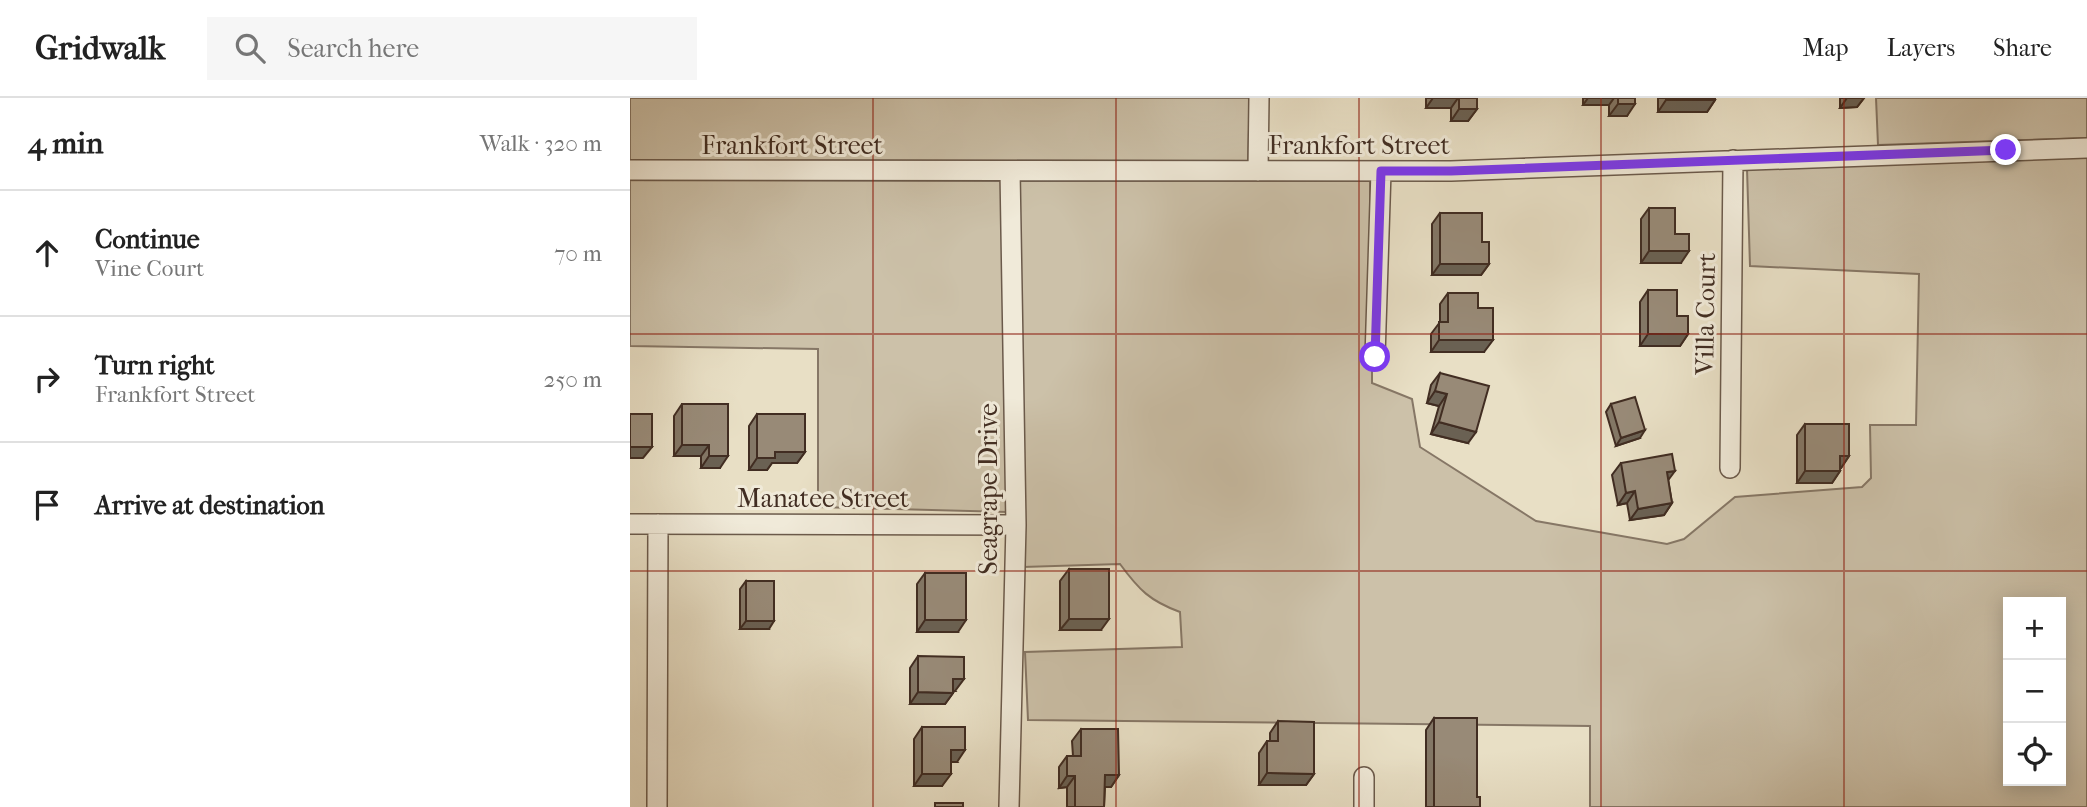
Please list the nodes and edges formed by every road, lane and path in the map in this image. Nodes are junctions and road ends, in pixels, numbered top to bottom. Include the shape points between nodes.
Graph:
1 (1259, 98) edge
2 (2087, 148) edge
3 (1733, 160) junction
4 (630, 170) edge
5 (1010, 171) junction
6 (1258, 171) junction
7 (1381, 171) junction
8 (1375, 357) dead end
9 (1730, 468) dead end
10 (630, 524) edge
11 (658, 524) junction
12 (1016, 525) junction
13 (1364, 777) dead end
14 (657, 807) edge
15 (1009, 807) edge
16 (1364, 807) edge

1 - 6 street
2 - 3 street, Frankfort Street
3 - 7 street, Frankfort Street
3 - 9 street, Villa Court
4 - 5 street, Frankfort Street
5 - 6 street, Frankfort Street
5 - 12 street, Seagrape Drive
6 - 7 street, Frankfort Street
7 - 8 street
10 - 11 street, Manatee Street
11 - 12 street, Manatee Street
11 - 14 street
12 - 15 street, Seagrape Drive
13 - 16 street

